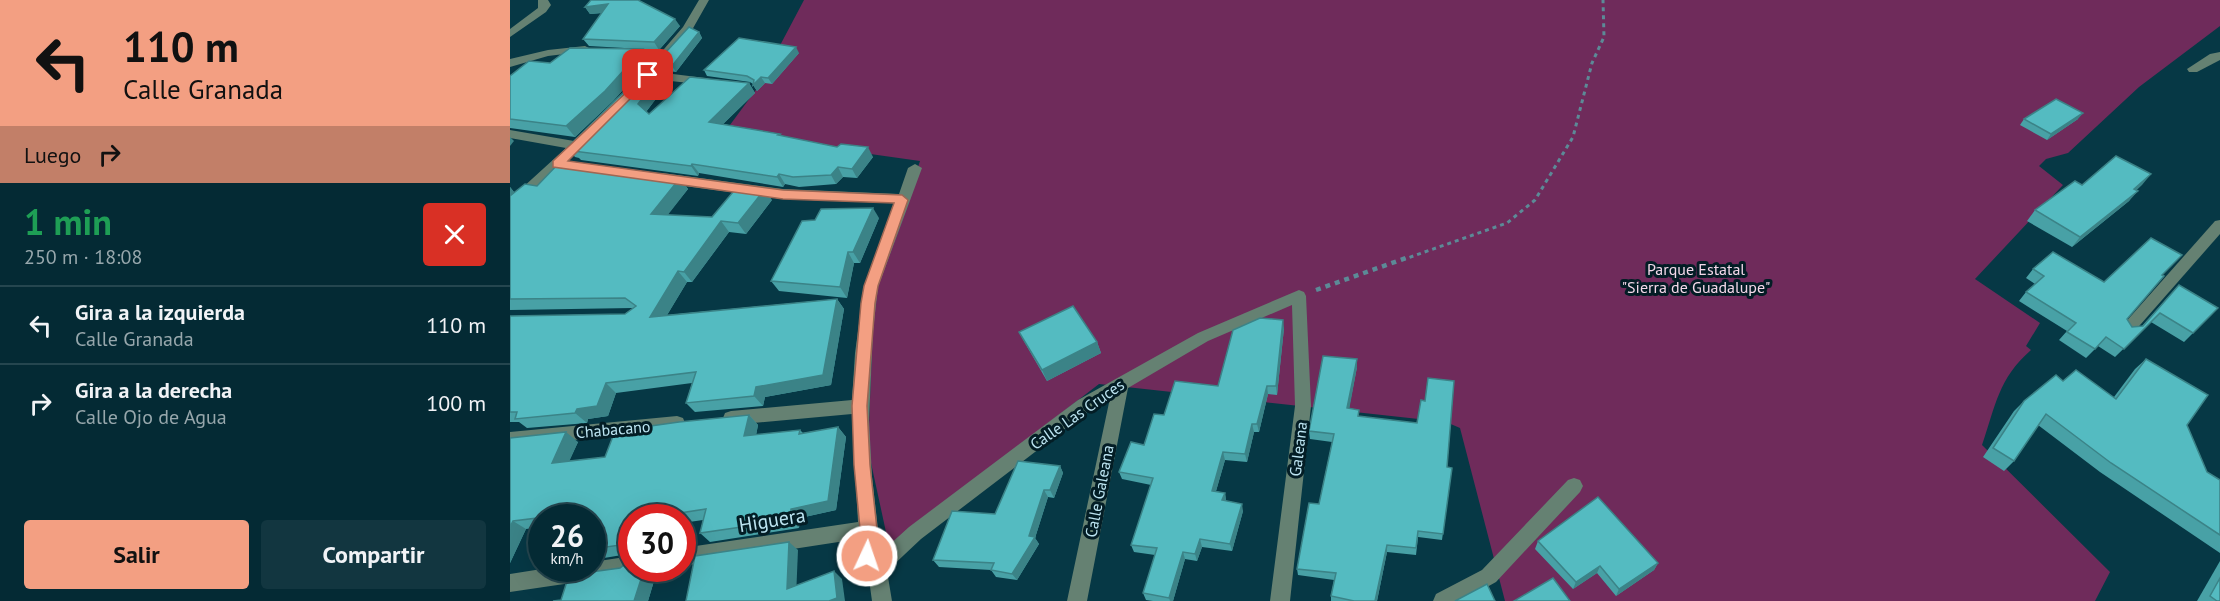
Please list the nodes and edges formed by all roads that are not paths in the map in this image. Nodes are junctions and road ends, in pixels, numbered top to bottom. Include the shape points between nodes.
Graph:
1 (543, 0) edge
2 (704, 0) edge
3 (510, 34) edge
4 (598, 49) edge
5 (646, 53) dead end
6 (665, 56) junction
7 (2220, 56) edge
8 (510, 63) edge
9 (2193, 69) dead end
10 (648, 75) junction
11 (716, 84) edge
12 (627, 99) edge
13 (594, 130) edge
14 (510, 134) edge
15 (577, 146) junction
16 (558, 164) junction
17 (581, 167) edge
18 (915, 168) dead end
19 (652, 177) edge
20 (902, 200) junction
21 (510, 207) edge
22 (2220, 225) edge
23 (1299, 296) joint
24 (2128, 329) edge
25 (1121, 382) junction
26 (860, 406) junction
27 (720, 419) edge
28 (697, 422) edge
29 (510, 439) edge
30 (1574, 486) dead end
31 (869, 529) junction
32 (696, 555) edge
33 (618, 567) edge
34 (877, 568) junction
35 (510, 583) edge
36 (885, 601) edge
37 (1077, 601) edge
38 (1280, 601) edge
39 (1443, 601) edge

1 - 3 street via 542,10
2 - 6 street
4 - 8 street via 548,53
5 - 6 street
6 - 10 street
7 - 9 street
10 - 11 street
10 - 12 street
13 - 15 street
14 - 15 street
15 - 16 street
16 - 17 street
16 - 21 street
18 - 20 street
19 - 20 street via 783,194
20 - 26 street via 871,286
22 - 24 street
23 - 25 street, Calle Las Cruces via 1203,337
23 - 38 street, Galeana via 1303,406
25 - 34 street, Calle Las Cruces via 1084,405 915,533
25 - 37 street, Calle Galeana
26 - 27 street
26 - 31 street
28 - 29 street, Chabacano
30 - 39 street via 1490,576
31 - 32 street, Higuera
31 - 34 street via 867,556
33 - 35 street
34 - 36 street

